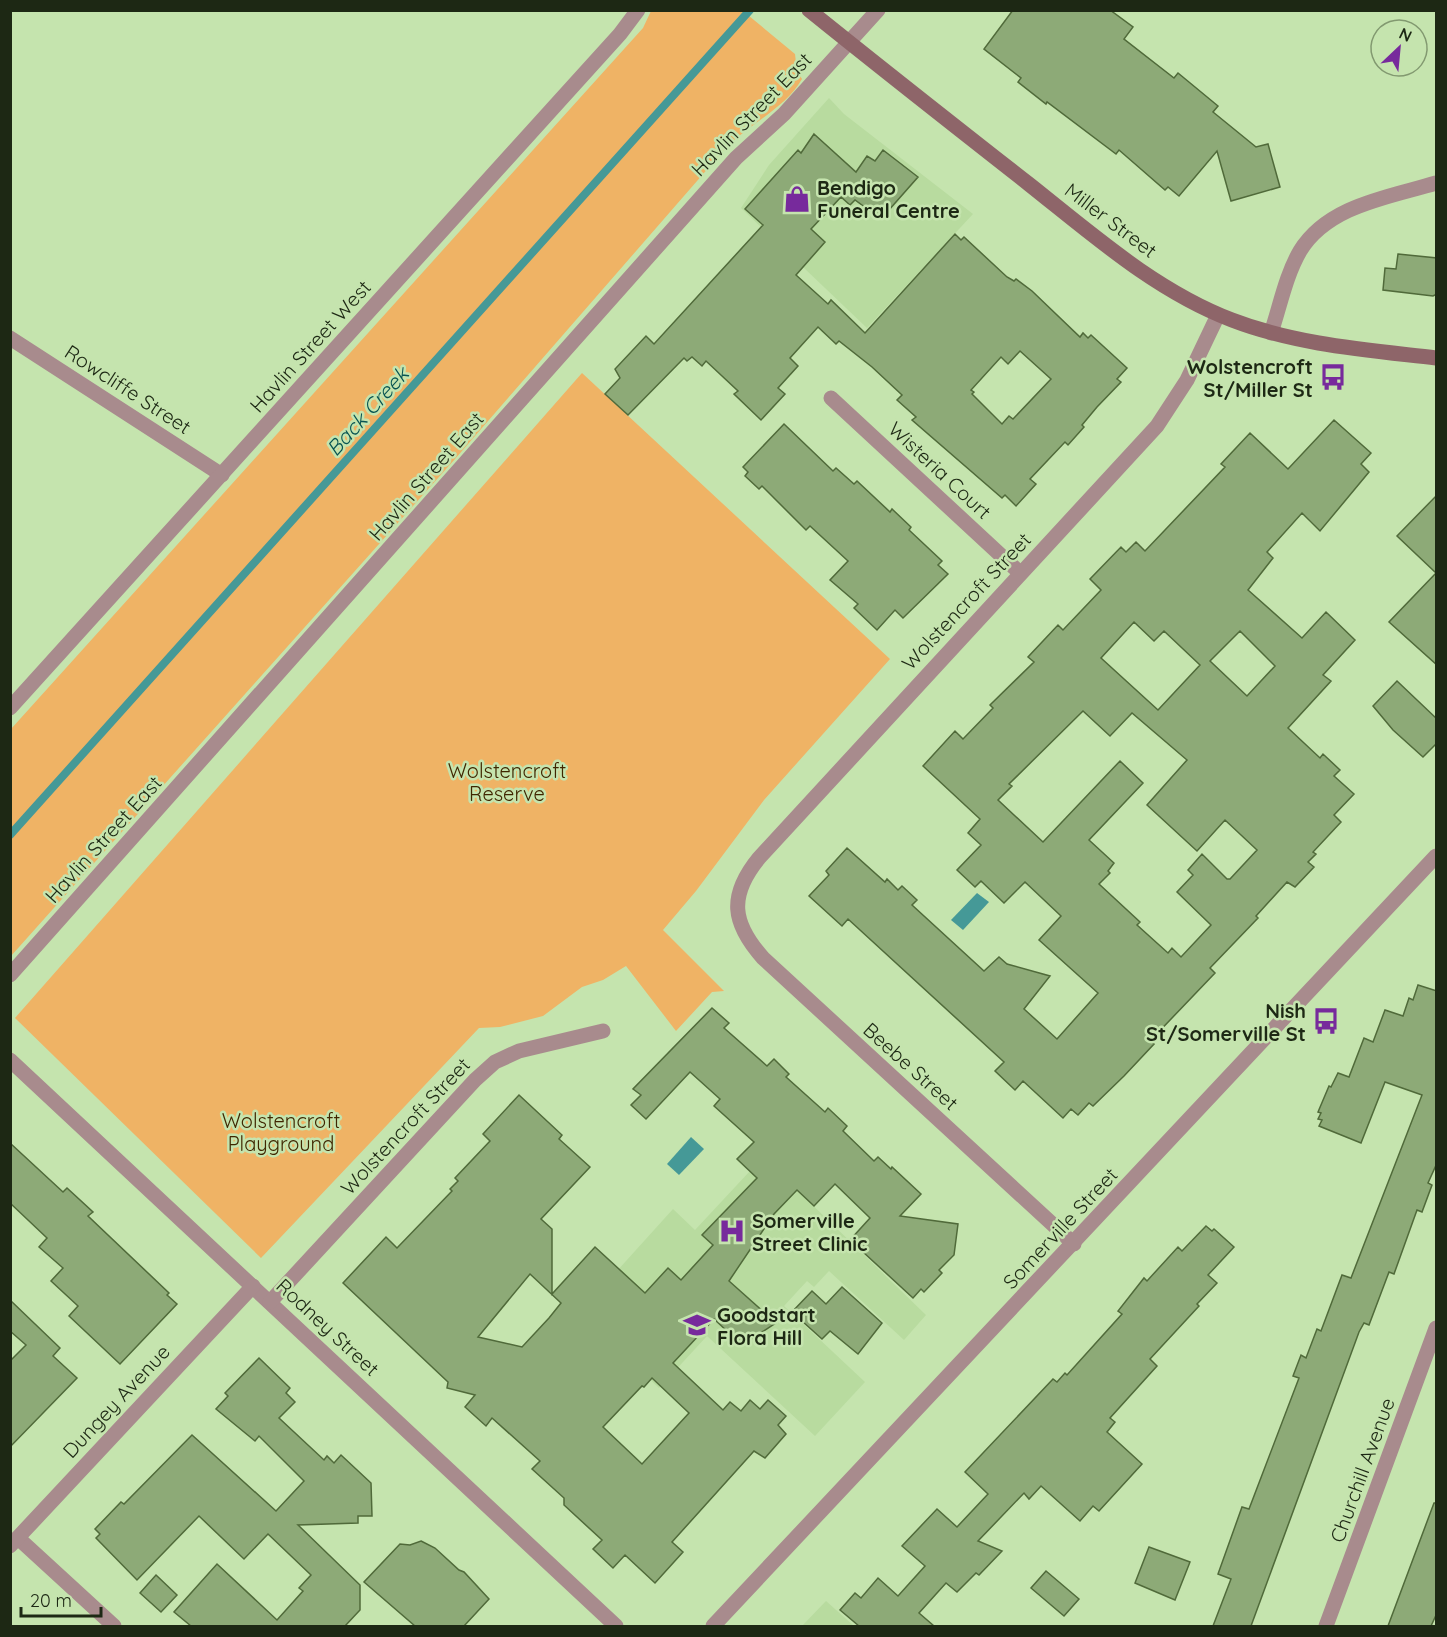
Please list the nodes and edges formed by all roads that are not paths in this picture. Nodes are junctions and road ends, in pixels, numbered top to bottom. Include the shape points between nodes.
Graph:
1 (638, 10) edge
2 (809, 10) edge
3 (878, 10) edge
4 (849, 42) junction
5 (1437, 183) edge
6 (1218, 315) junction
7 (1271, 333) junction
8 (10, 338) edge
9 (1437, 358) edge
10 (831, 398) dead end
11 (222, 475) junction
12 (1020, 573) junction
13 (10, 708) edge
14 (1437, 856) edge
15 (737, 908) joint
16 (10, 975) edge
17 (603, 1031) dead end
18 (10, 1060) edge
19 (1074, 1244) junction
20 (253, 1286) junction
21 (270, 1302) junction
22 (1437, 1328) edge
23 (14, 1542) edge
24 (114, 1626) edge
25 (616, 1626) edge
26 (713, 1626) edge
27 (1326, 1626) edge

1 - 11 street, Havlin Street West
2 - 4 main road, Miller Street
3 - 4 street, Havlin Street East
4 - 6 main road, Miller Street via 1127,260 1164,286
4 - 16 street, Havlin Street East via 784,114 713,183
5 - 7 street via 1357,207 1311,236 1292,268
6 - 7 main road, Miller Street
6 - 12 street, Wolstencroft Street via 1187,380 1157,426
7 - 9 main road, Miller Street
8 - 11 street, Rowcliffe Street
10 - 12 street, Wisteria Court
11 - 13 street, Havlin Street West
12 - 15 street, Wolstencroft Street via 759,858 743,884
14 - 19 street, Somerville Street
15 - 19 street, Beebe Street via 744,935 764,958
17 - 21 street, Wolstencroft Street via 519,1051 495,1062
18 - 20 street, Rodney Street
19 - 26 street, Somerville Street
20 - 21 street, Rodney Street
20 - 23 street, Dungey Avenue
21 - 25 street, Rodney Street
22 - 27 street, Churchill Avenue
23 - 24 street

